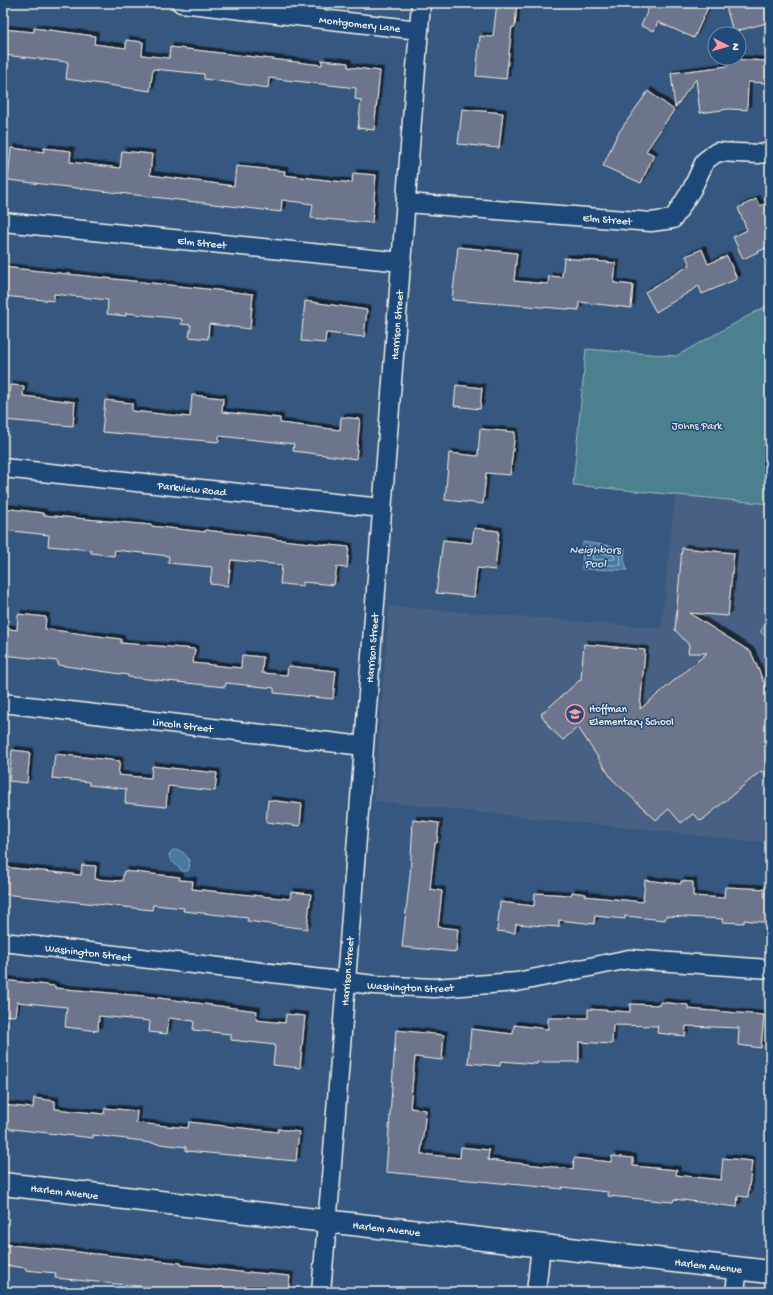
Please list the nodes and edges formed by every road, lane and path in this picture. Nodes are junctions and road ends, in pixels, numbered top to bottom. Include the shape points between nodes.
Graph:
1 (181, 3) edge
2 (421, 3) edge
3 (419, 30) junction
4 (770, 152) edge
5 (407, 203) junction
6 (3, 222) edge
7 (402, 262) junction
8 (3, 468) edge
9 (382, 508) junction
10 (3, 703) edge
11 (363, 746) junction
12 (3, 942) edge
13 (770, 969) edge
14 (346, 982) junction
15 (3, 1184) edge
16 (328, 1221) junction
17 (541, 1246) junction
18 (738, 1268) junction
19 (770, 1272) edge
20 (321, 1292) edge
21 (536, 1292) edge
22 (735, 1292) edge

1 - 3 street, Montgomery Lane
2 - 3 street, Harrison Street
3 - 5 street, Harrison Street
4 - 5 street, Elm Street via 717,152 705,161 692,189 672,219 651,222
5 - 7 street, Harrison Street
6 - 7 street, Elm Street
7 - 9 street, Harrison Street
8 - 9 street, Parkview Road
9 - 11 street, Harrison Street
10 - 11 street, Lincoln Street
11 - 14 street, Harrison Street
12 - 14 street, Washington Street
13 - 14 street, Washington Street via 629,960 517,982 434,988
14 - 16 street, Harrison Street
15 - 16 main road, Harlem Avenue
16 - 17 main road, Harlem Avenue
16 - 20 street, Harrison Street
17 - 18 main road, Harlem Avenue
17 - 21 street
18 - 19 main road, Harlem Avenue
18 - 22 street

